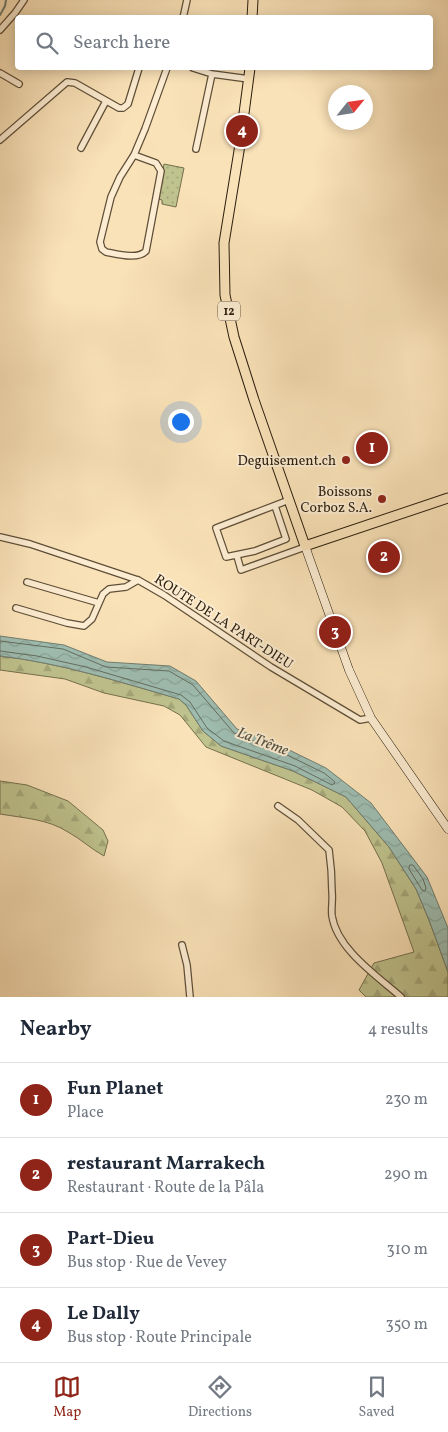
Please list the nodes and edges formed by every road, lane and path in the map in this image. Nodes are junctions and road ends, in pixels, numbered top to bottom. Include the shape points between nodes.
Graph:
1 (24, 0) edge
2 (188, 0) edge
3 (253, 0) edge
4 (183, 15) edge
5 (252, 15) edge
6 (0, 30) edge
7 (138, 70) edge
8 (166, 70) edge
9 (199, 70) edge
10 (250, 70) edge
11 (0, 72) edge
12 (212, 74) junction
13 (249, 80) junction
14 (19, 84) dead end
15 (106, 101) junction
16 (0, 140) edge
17 (81, 148) dead end
18 (196, 150) dead end
19 (134, 155) junction
20 (448, 498) edge
21 (289, 500) junction
22 (275, 506) junction
23 (0, 537) edge
24 (305, 546) junction
25 (237, 556) junction
26 (138, 580) junction
27 (27, 582) dead end
28 (98, 604) junction
29 (16, 608) dead end
30 (372, 718) junction
31 (278, 806) dead end
32 (448, 829) edge
33 (182, 946) dead end
34 (190, 997) edge
35 (401, 997) edge

1 - 6 street
2 - 4 street
3 - 5 main road
7 - 15 street via 127,106 119,108
8 - 19 street
9 - 12 street
10 - 13 main road, 12
11 - 14 street
12 - 13 street
12 - 18 street
13 - 21 main road, 12 via 224,244 225,295 234,337
15 - 16 street via 68,82
15 - 17 street
19 - 19 street via 111,197 100,244 106,252 138,256 146,251 161,171 156,163
20 - 24 main road
21 - 22 street
21 - 24 main road, 12
22 - 25 street via 286,540
22 - 25 street via 216,528 226,557
23 - 26 street, ROUTE DE LA PART-DIEU
24 - 25 street via 241,570
24 - 30 main road via 349,670
26 - 28 street via 126,587 109,589
26 - 30 street, ROUTE DE LA PART-DIEU via 271,667 360,720
27 - 28 street
28 - 29 street via 92,619 84,626
30 - 32 main road
31 - 35 street via 329,850 333,893 331,914 344,944
33 - 34 street

